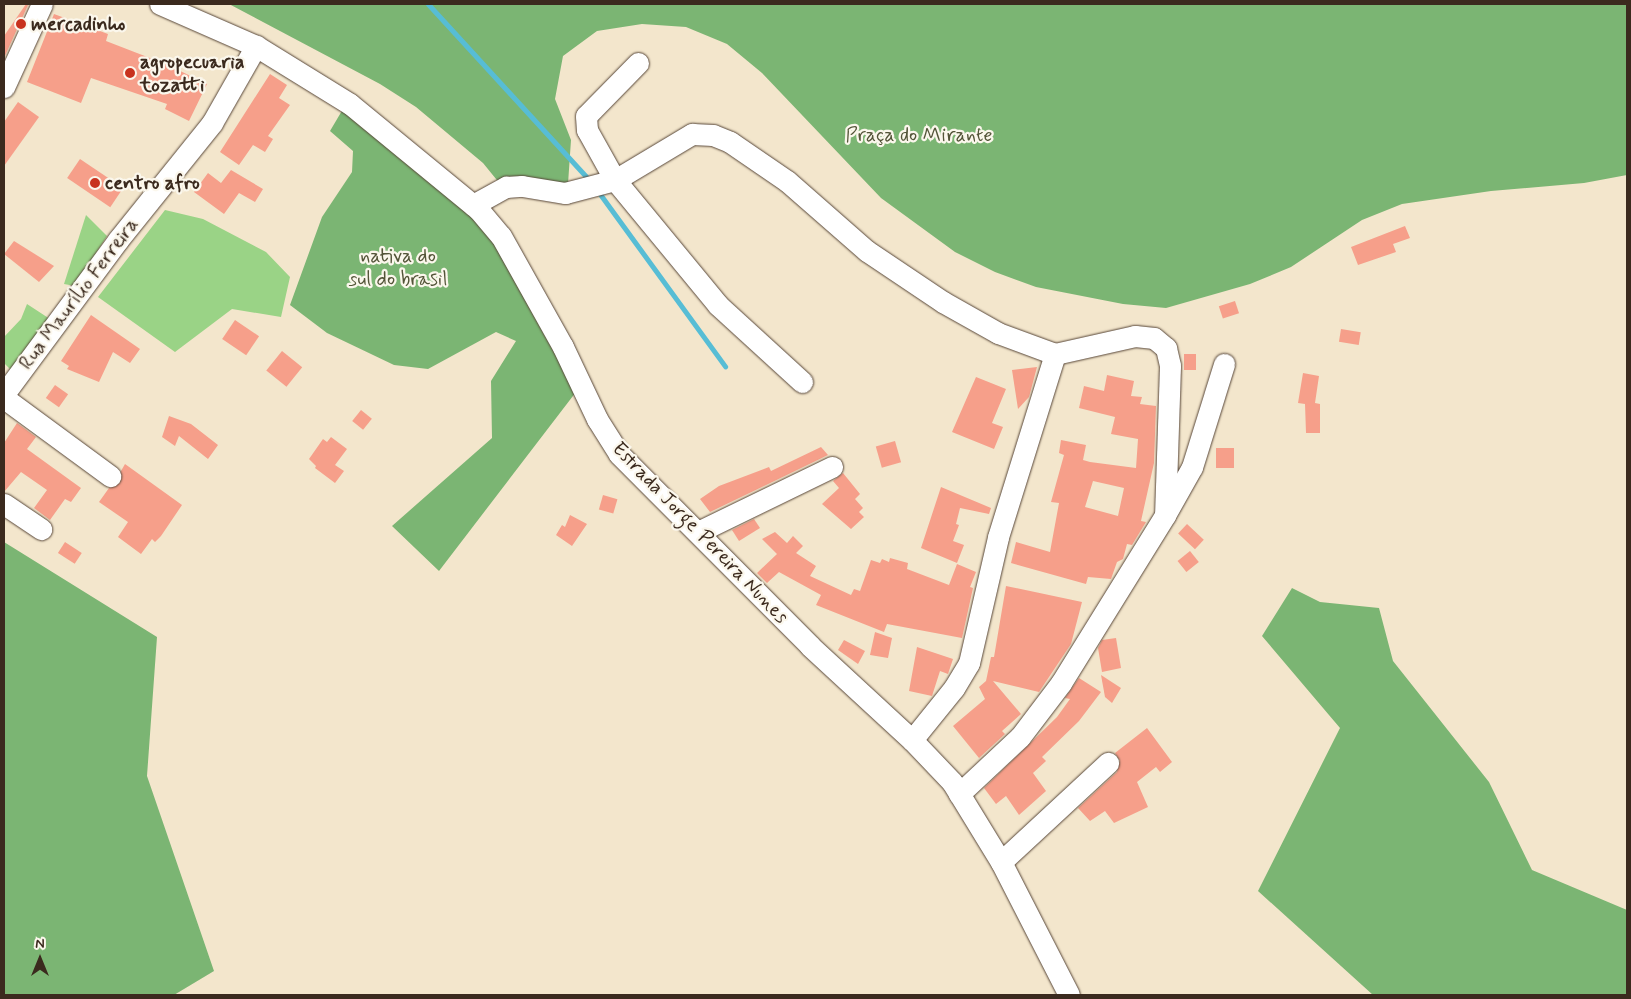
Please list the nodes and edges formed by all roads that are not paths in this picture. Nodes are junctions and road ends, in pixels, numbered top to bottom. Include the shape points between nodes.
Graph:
1 (42, 4) edge
2 (160, 4) edge
3 (256, 46) junction
4 (638, 63) dead end
5 (4, 87) edge
6 (615, 180) junction
7 (473, 205) junction
8 (1055, 354) junction
9 (1224, 364) dead end
10 (802, 382) dead end
11 (4, 396) edge
12 (832, 467) dead end
13 (110, 476) dead end
14 (4, 504) edge
15 (1165, 515) junction
16 (41, 530) dead end
17 (698, 532) junction
18 (912, 740) junction
19 (1108, 763) dead end
20 (959, 794) junction
21 (1001, 862) junction
22 (1069, 995) edge

1 - 5 street
2 - 3 street, Estrada Jorge Pereira Nunes
3 - 7 street, Estrada Jorge Pereira Nunes via 350,104
3 - 11 street, Rua Maurílio Ferreira via 212,123 118,240
4 - 6 street via 586,116 587,130
6 - 7 street via 566,193 522,186 506,187
6 - 8 street via 692,134 713,135 730,142 787,181 867,251 943,302 998,333
6 - 10 street via 718,305
7 - 17 street, Estrada Jorge Pereira Nunes via 501,236 563,347 597,420 619,454
8 - 15 street via 1135,336 1154,338 1166,348 1170,366
8 - 18 street via 998,537 968,663 954,688
9 - 15 street via 1192,467
11 - 13 street
12 - 17 street
14 - 16 street
15 - 20 street via 1061,683 1020,737
17 - 18 street, Estrada Jorge Pereira Nunes via 810,646
18 - 20 street, Estrada Jorge Pereira Nunes
19 - 21 street
20 - 21 street, Estrada Jorge Pereira Nunes
21 - 22 street, Estrada Jorge Pereira Nunes

